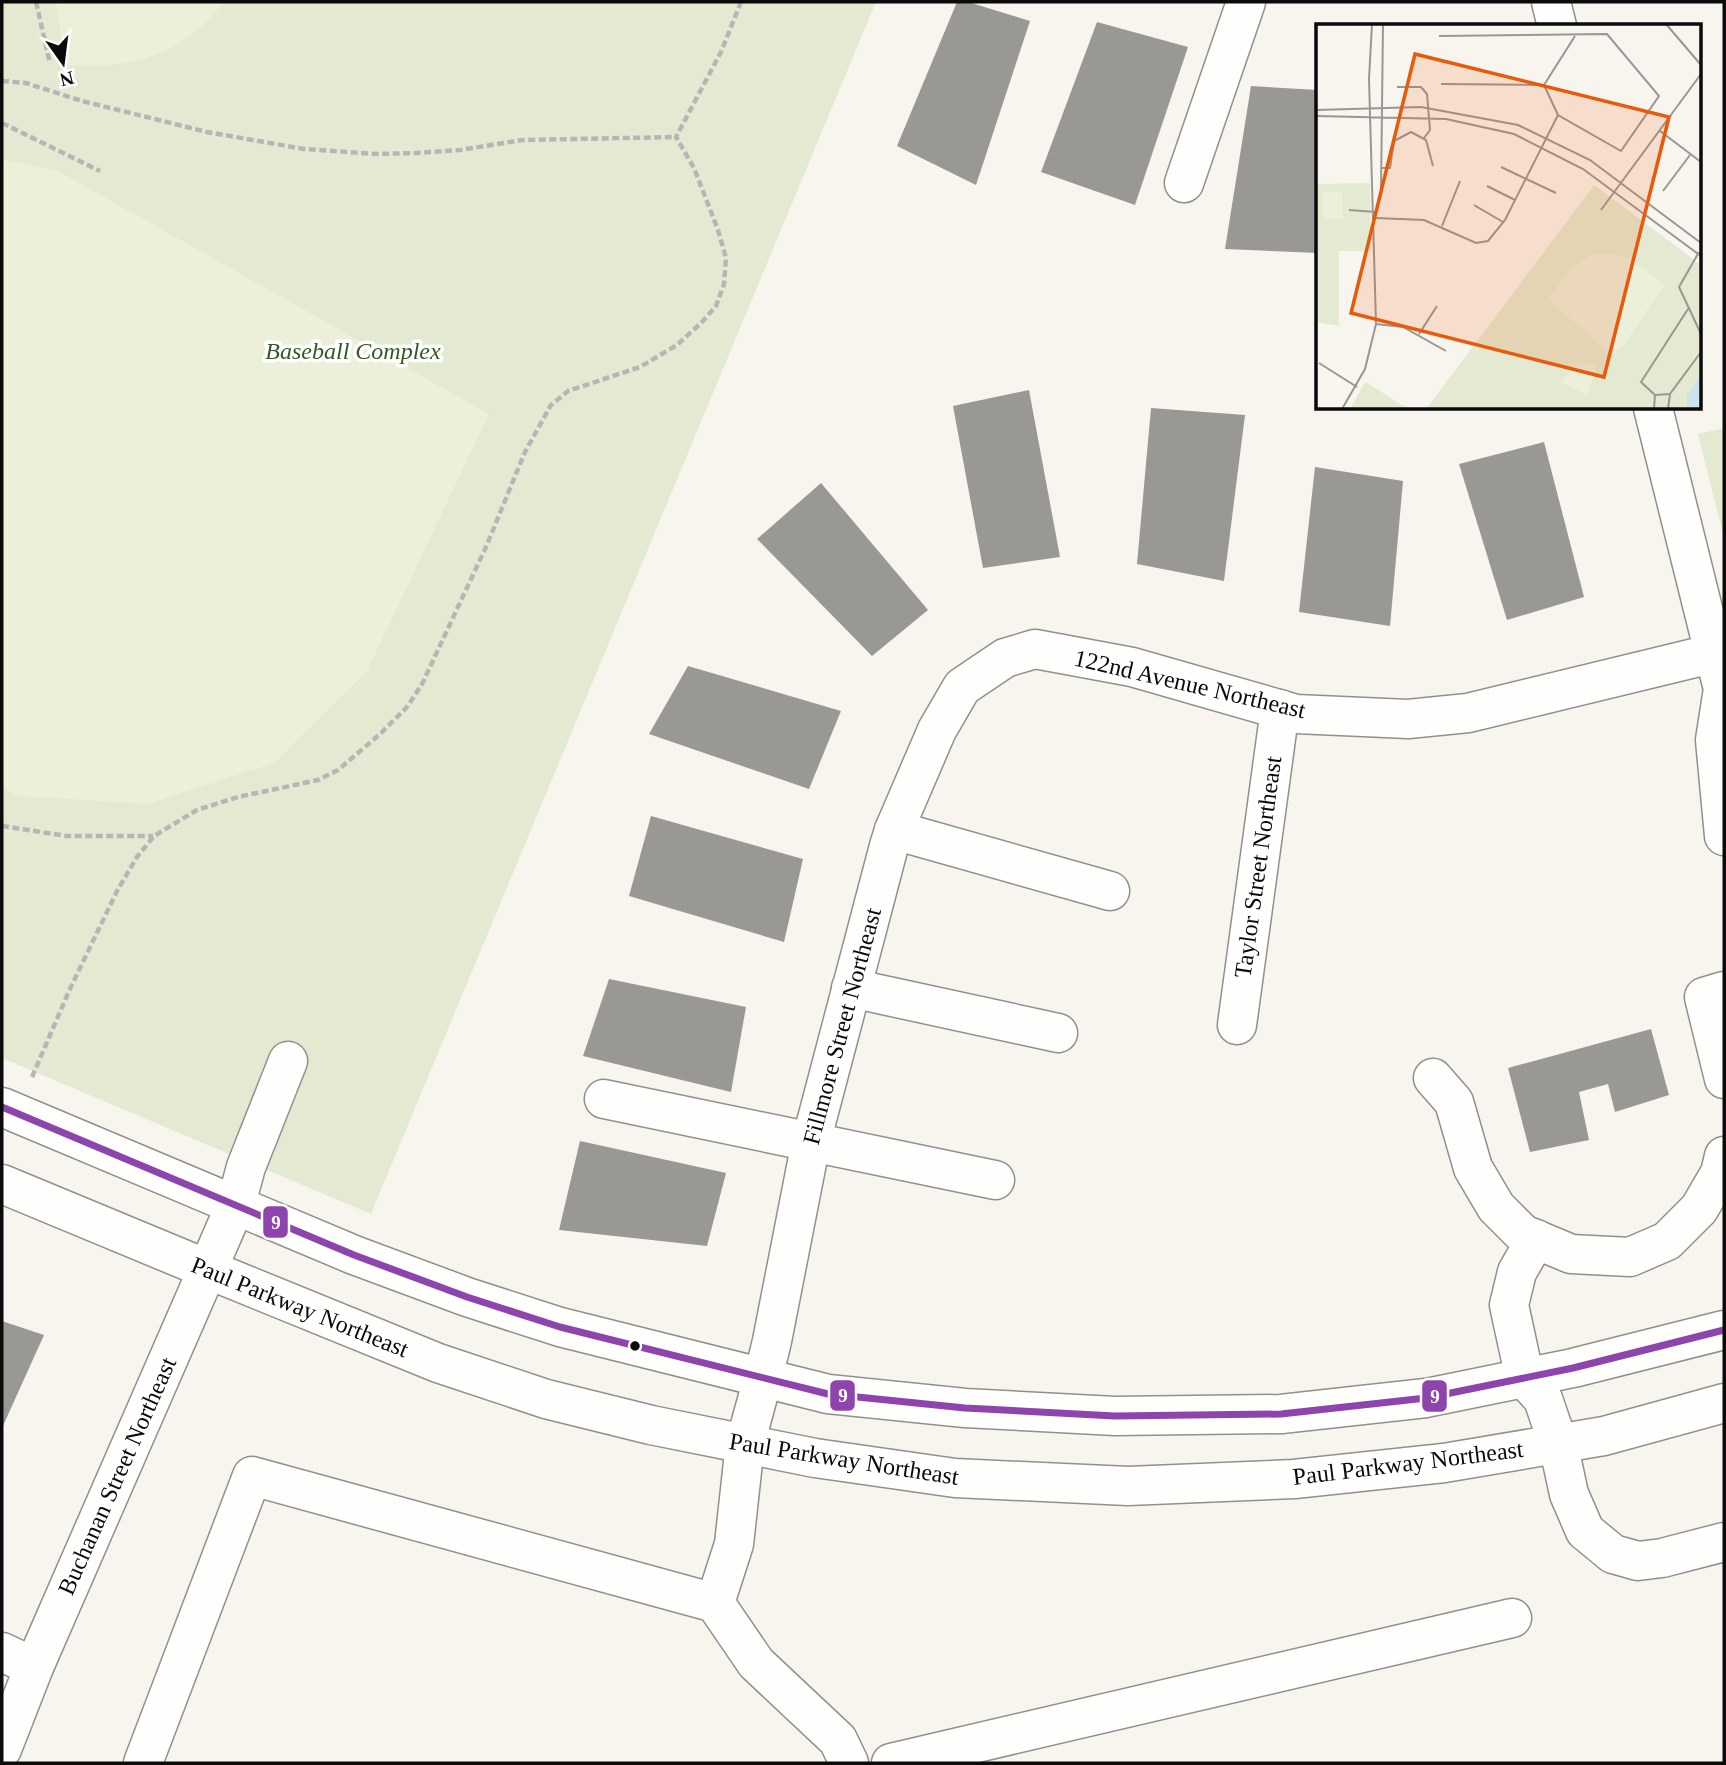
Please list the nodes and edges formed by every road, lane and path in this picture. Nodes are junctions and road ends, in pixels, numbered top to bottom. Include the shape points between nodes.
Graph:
1 (36, 2) edge
2 (741, 2) edge
3 (1246, 2) edge
4 (1551, 2) edge
5 (1556, 24) edge
6 (50, 63) dead end
7 (2, 81) edge
8 (2, 123) edge
9 (676, 137) junction
10 (100, 172) dead end
11 (1184, 183) dead end
12 (1654, 410) edge
13 (1722, 680) edge
14 (962, 687) joint
15 (1280, 709) junction
16 (2, 826) edge
17 (894, 831) junction
18 (154, 836) junction
19 (1724, 836) edge
20 (1110, 891) dead end
21 (851, 988) junction
22 (1724, 991) edge
23 (1237, 1025) dead end
24 (1058, 1033) dead end
25 (288, 1061) dead end
26 (32, 1077) dead end
27 (1433, 1079) dead end
28 (1724, 1079) edge
29 (604, 1099) dead end
30 (2, 1107) edge
31 (811, 1142) junction
32 (1724, 1156) edge
33 (995, 1180) dead end
34 (2, 1184) edge
35 (236, 1204) junction
36 (1536, 1239) junction
37 (207, 1269) junction
38 (1724, 1330) edge
39 (764, 1378) junction
40 (1525, 1379) junction
41 (1724, 1403) edge
42 (1558, 1443) junction
43 (746, 1444) junction
44 (1724, 1542) edge
45 (715, 1603) junction
46 (1511, 1618) dead end
47 (18, 1659) edge
48 (2, 1749) edge
49 (143, 1763) edge
50 (849, 1763) edge
51 (891, 1763) edge

1 - 6 path
2 - 9 path via 721,52
3 - 11 street
4 - 5 street
7 - 9 path via 26,83 207,132 304,149 416,153 522,140
8 - 10 path
9 - 18 path via 694,168 726,258 716,306 677,345 640,367 568,391 551,405 525,452 422,684 379,735 338,770 318,779 197,810
12 - 13 street
13 - 15 street, 122nd Avenue Northeast via 1408,719 1296,714
13 - 19 street via 1715,740
14 - 15 street, 122nd Avenue Northeast via 1005,658 1035,649 1132,667
14 - 17 street, Fillmore Street Northeast via 937,730
15 - 23 street, Taylor Street Northeast
16 - 18 path via 67,836
17 - 20 street
17 - 21 street, Fillmore Street Northeast
18 - 26 path via 117,891
21 - 24 street
21 - 31 street, Fillmore Street Northeast
22 - 28 street via 1704,997
25 - 35 street, Buchanan Street Northeast
27 - 36 street via 1454,1102 1474,1168 1496,1207 1523,1234
29 - 31 street
30 - 35 street
31 - 33 street
31 - 39 street, Fillmore Street Northeast
32 - 36 street via 1720,1173 1699,1209 1667,1241 1630,1256 1571,1254
34 - 37 street, Paul Parkway Northeast
35 - 37 street, Buchanan Street Northeast
35 - 39 street via 467,1297 560,1327
36 - 40 street via 1517,1272 1509,1305
37 - 43 street, Paul Parkway Northeast via 438,1363 546,1399
37 - 47 street, Buchanan Street Northeast
38 - 40 street
39 - 40 street via 828,1394 1115,1416 1281,1414 1426,1398
39 - 43 street, Fillmore Street Northeast
40 - 42 street via 1543,1399
41 - 42 street, Paul Parkway Northeast via 1604,1436
42 - 43 street, Paul Parkway Northeast via 1444,1463 1294,1479 1128,1486 955,1478
42 - 44 street via 1569,1494 1585,1531 1613,1554 1638,1561
43 - 45 street, Fillmore Street Northeast via 734,1544
45 - 49 street via 252,1476
45 - 50 street via 756,1663 838,1740
46 - 51 street
47 - 48 street, Buchanan Street Northeast

